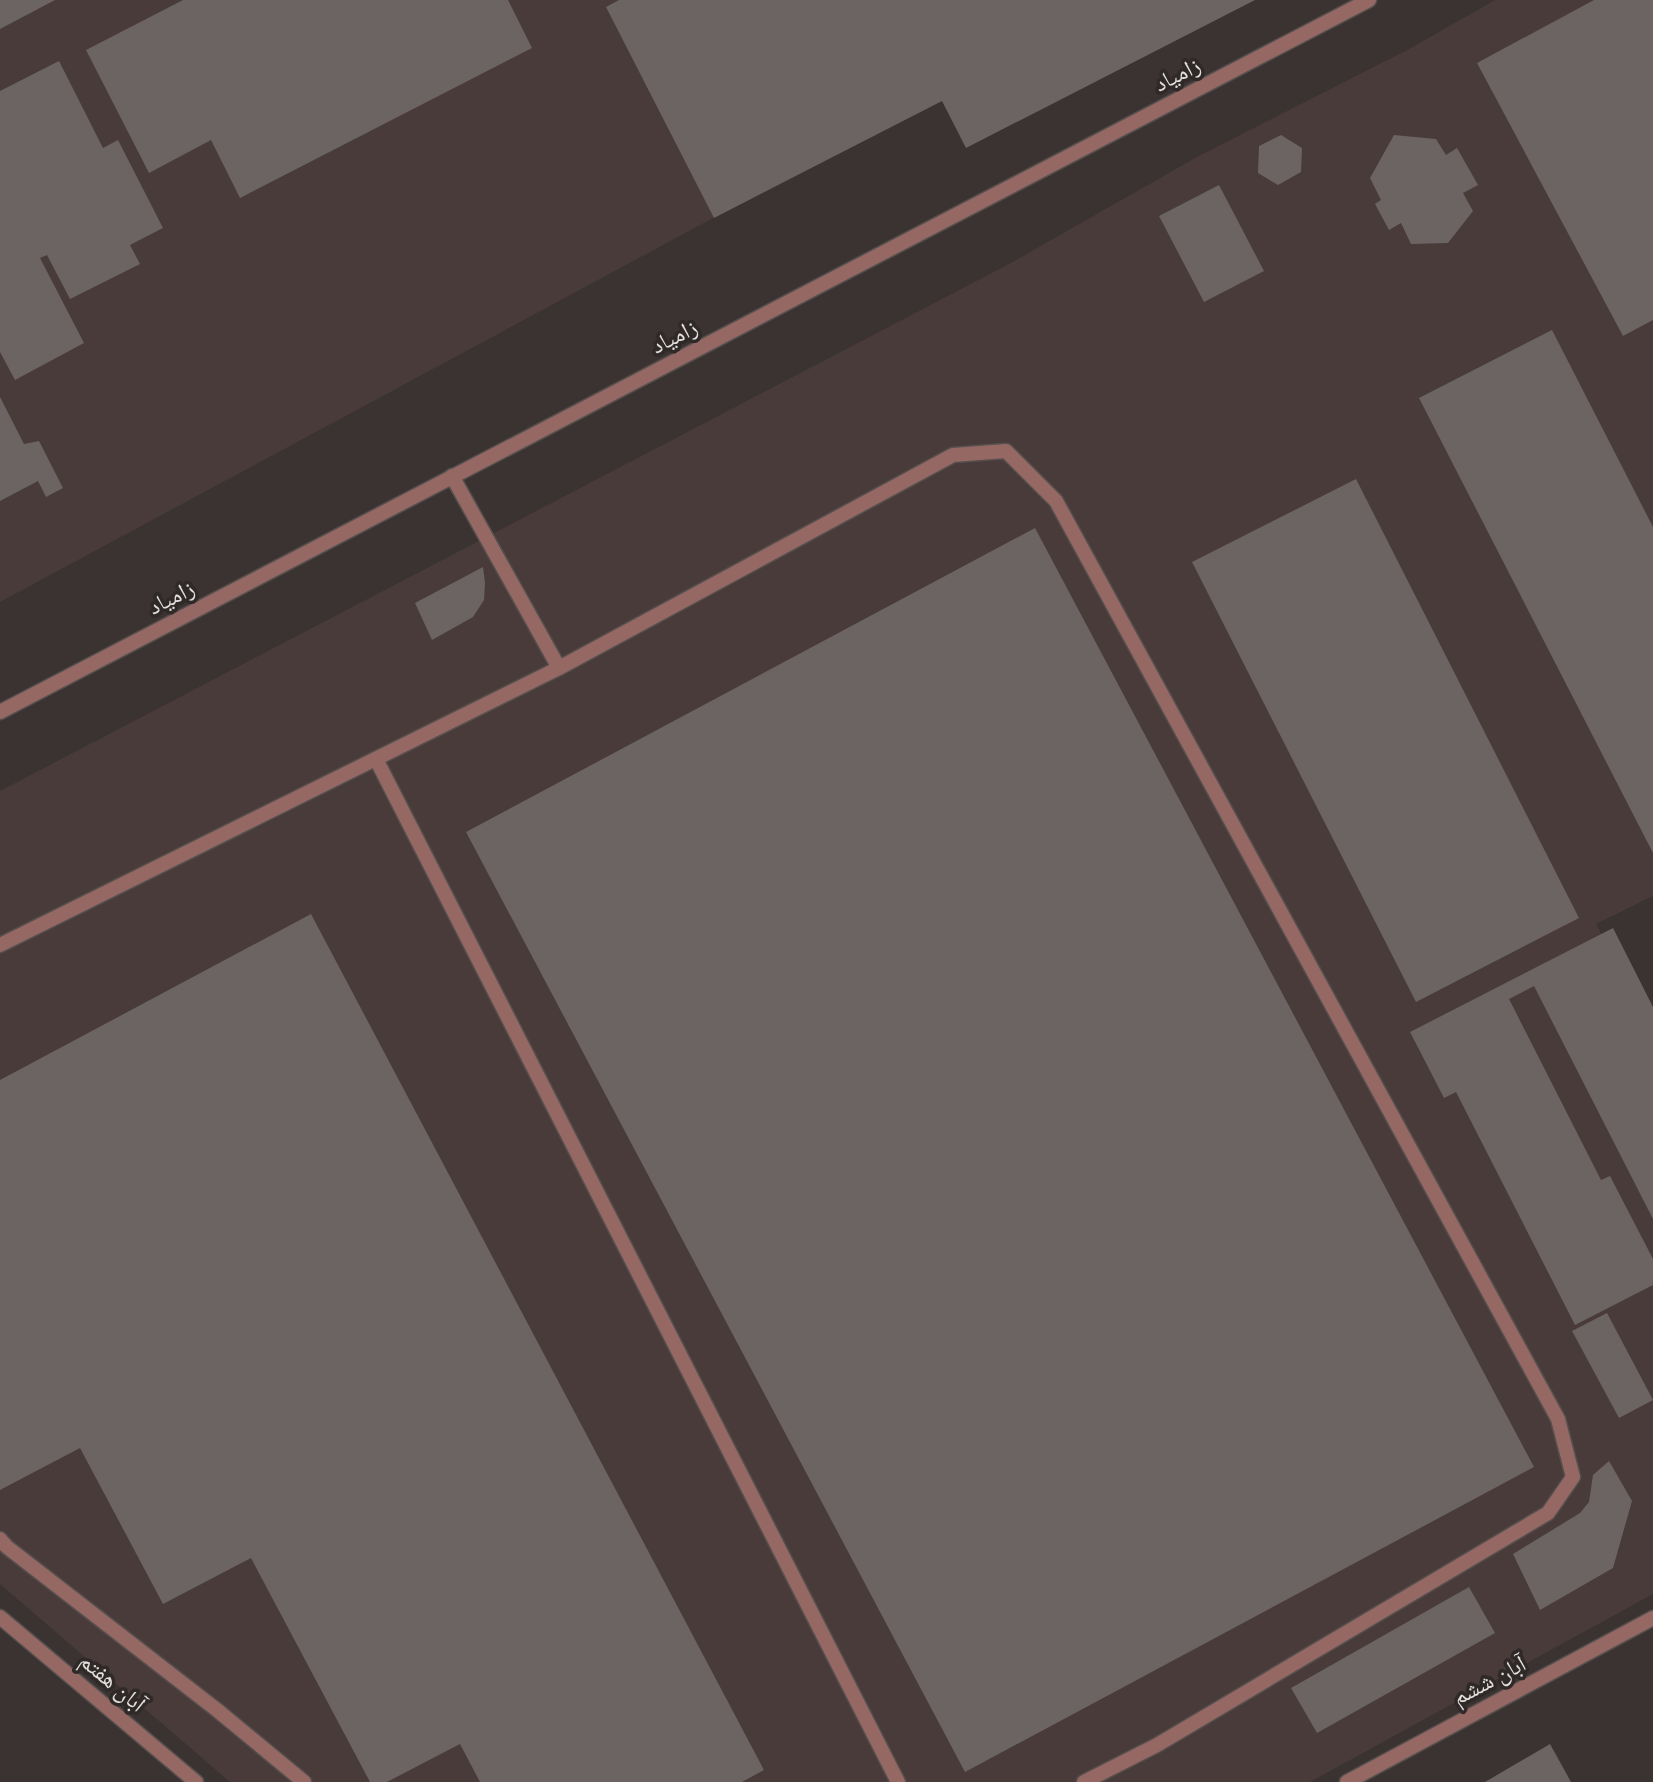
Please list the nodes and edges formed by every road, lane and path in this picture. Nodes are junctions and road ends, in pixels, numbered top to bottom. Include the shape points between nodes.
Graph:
1 (1368, 0) edge
2 (453, 476) junction
3 (559, 668) junction
4 (0, 712) edge
5 (376, 759) junction
6 (0, 945) edge
7 (0, 1539) edge
8 (0, 1617) edge
9 (1653, 1618) edge
10 (196, 1782) edge
11 (304, 1782) edge
12 (898, 1782) edge
13 (1084, 1782) edge
14 (1347, 1782) edge

1 - 2 street, زامیاد
2 - 3 street
2 - 4 street, زامیاد
3 - 5 street
3 - 13 street via 953,455 1006,450 1056,501 1558,1419 1573,1478 1548,1513 1157,1745
5 - 6 street
5 - 12 street
7 - 11 street
8 - 10 street, آبان هفتم
9 - 14 street, آبان ششم

